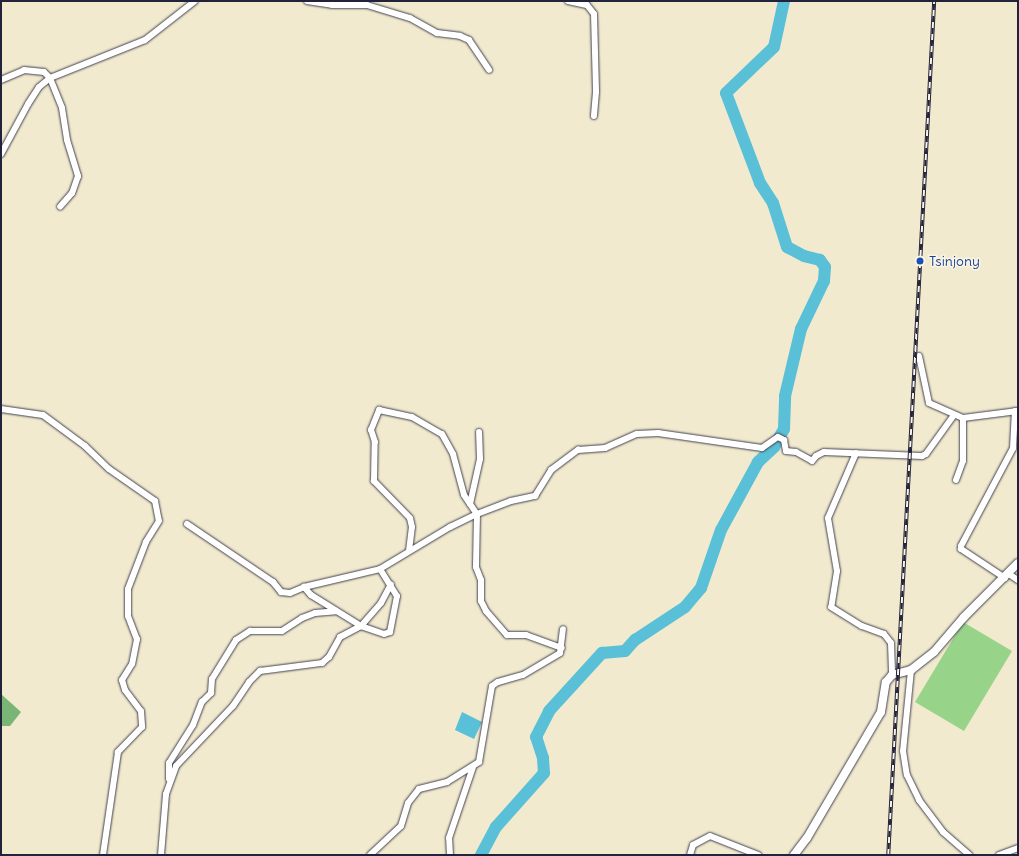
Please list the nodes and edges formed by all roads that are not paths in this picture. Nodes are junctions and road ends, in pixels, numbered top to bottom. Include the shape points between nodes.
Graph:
1 (195, 1) edge
2 (307, 1) edge
3 (568, 1) edge
4 (489, 70) dead end
5 (50, 78) junction
6 (1, 80) edge
7 (594, 116) dead end
8 (1, 154) edge
9 (60, 207) dead end
10 (919, 356) dead end
11 (1, 409) edge
12 (1017, 411) edge
13 (954, 415) junction
14 (963, 418) junction
15 (480, 432) dead end
16 (856, 453) junction
17 (956, 480) dead end
18 (470, 504) junction
19 (477, 514) junction
20 (187, 524) dead end
21 (409, 551) junction
22 (1018, 563) edge
23 (380, 569) junction
24 (1007, 576) junction
25 (1018, 580) edge
26 (391, 584) junction
27 (304, 587) junction
28 (338, 611) junction
29 (361, 626) junction
30 (563, 629) dead end
31 (562, 648) junction
32 (911, 670) junction
33 (892, 675) junction
34 (473, 767) junction
35 (169, 782) junction
36 (1018, 848) edge
37 (966, 854) edge
38 (103, 855) edge
39 (162, 855) edge
40 (370, 855) edge
41 (450, 855) edge
42 (690, 855) edge
43 (758, 855) edge
44 (794, 855) edge
45 (999, 855) edge

1 - 5 street via 145,40
2 - 4 street via 332,5 367,5 410,18 437,33 460,36 469,40
3 - 7 street via 587,5 594,14
5 - 6 street via 44,72 24,70
5 - 8 street via 39,87 28,104
5 - 9 street via 62,108 67,140 78,176 72,193
10 - 13 street via 928,403
11 - 38 street via 43,415 85,446 109,469 155,501 159,521 146,542 128,589 128,616 137,639 132,664 122,680 125,690 141,711 142,727 118,752
12 - 14 street
12 - 24 street via 1013,448 961,546 961,549
13 - 14 street
13 - 16 street via 922,456
14 - 17 street via 963,461
15 - 18 street via 480,459
16 - 19 street via 824,452 812,461 796,452 786,450 780,438 762,448 658,433 637,434 605,448 578,450 552,470 535,496 511,501
16 - 33 street via 828,518 837,571 831,607 862,626 884,634 891,643
18 - 19 street
18 - 21 street via 464,495 453,454 442,434 412,417 380,410 371,430 375,442 374,481 410,518 412,527
19 - 21 street
19 - 31 street via 476,567 481,580 481,601 486,611 507,635 526,635
20 - 27 street via 273,582 281,592 290,593
21 - 23 street
22 - 24 street
23 - 26 street
23 - 27 street
24 - 25 street
24 - 32 street via 964,617 934,652
26 - 29 street via 381,603
26 - 29 street via 397,596 390,632 384,634
27 - 28 street via 311,595
28 - 29 street
28 - 35 street via 315,613 282,631 250,631 236,640 212,679 211,693 202,702 193,726 169,763
29 - 35 street via 340,637 329,657 322,663 260,671 233,706 176,766
30 - 31 street
31 - 34 street via 560,653 523,675 492,686 479,762
32 - 33 street
32 - 37 street via 903,751 907,775 918,800 943,832
33 - 44 street via 886,682 881,712 807,838
34 - 40 street via 447,782 419,789 408,803 401,826
34 - 41 street via 449,838
35 - 39 street
36 - 45 street
42 - 43 street via 693,845 710,836

